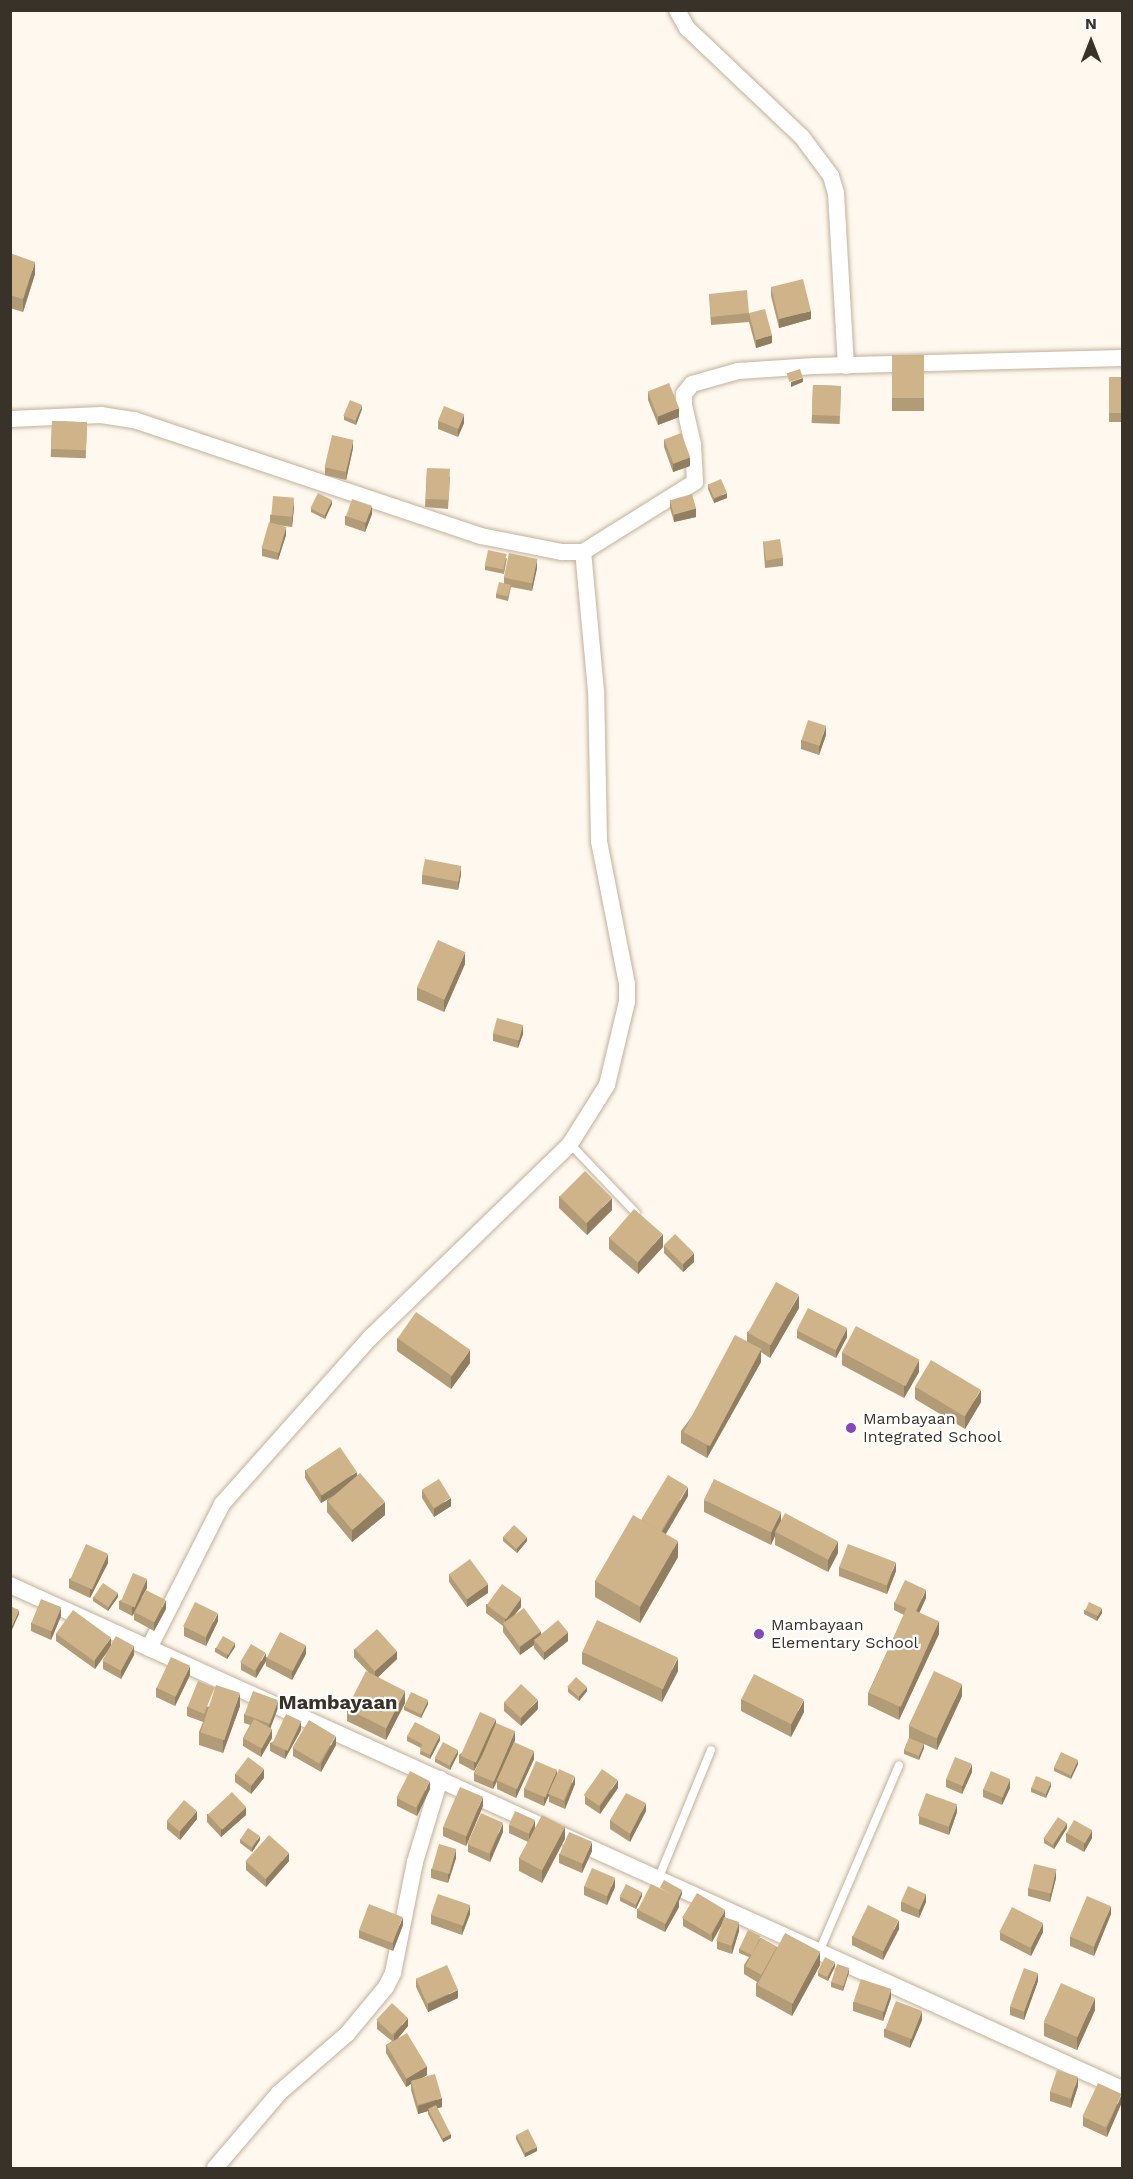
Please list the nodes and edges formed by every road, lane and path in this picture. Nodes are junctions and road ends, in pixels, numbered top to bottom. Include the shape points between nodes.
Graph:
1 (676, 10) edge
2 (1122, 358) edge
3 (846, 366) junction
4 (10, 419) edge
5 (583, 552) junction
6 (570, 1144) junction
7 (636, 1213) edge
8 (10, 1585) edge
9 (149, 1648) junction
10 (711, 1750) dead end
11 (899, 1765) dead end
12 (440, 1779) junction
13 (659, 1877) junction
14 (819, 1952) junction
15 (1122, 2089) edge
16 (215, 2169) edge

1 - 3 street via 687,28 802,137 831,176 836,193
2 - 3 street
3 - 5 street via 738,371 692,384 684,394 684,406 693,444 695,482
4 - 5 street via 101,415 134,420 481,536 562,552
5 - 6 street via 596,692 599,842 627,984 627,1002 606,1085
6 - 7 lane
6 - 9 street via 371,1337 222,1504
8 - 9 street
9 - 12 street
10 - 13 lane
11 - 14 lane
12 - 13 street
12 - 16 street via 415,1862 393,1973 386,1987 347,2034 279,2093
13 - 14 street
14 - 15 street

